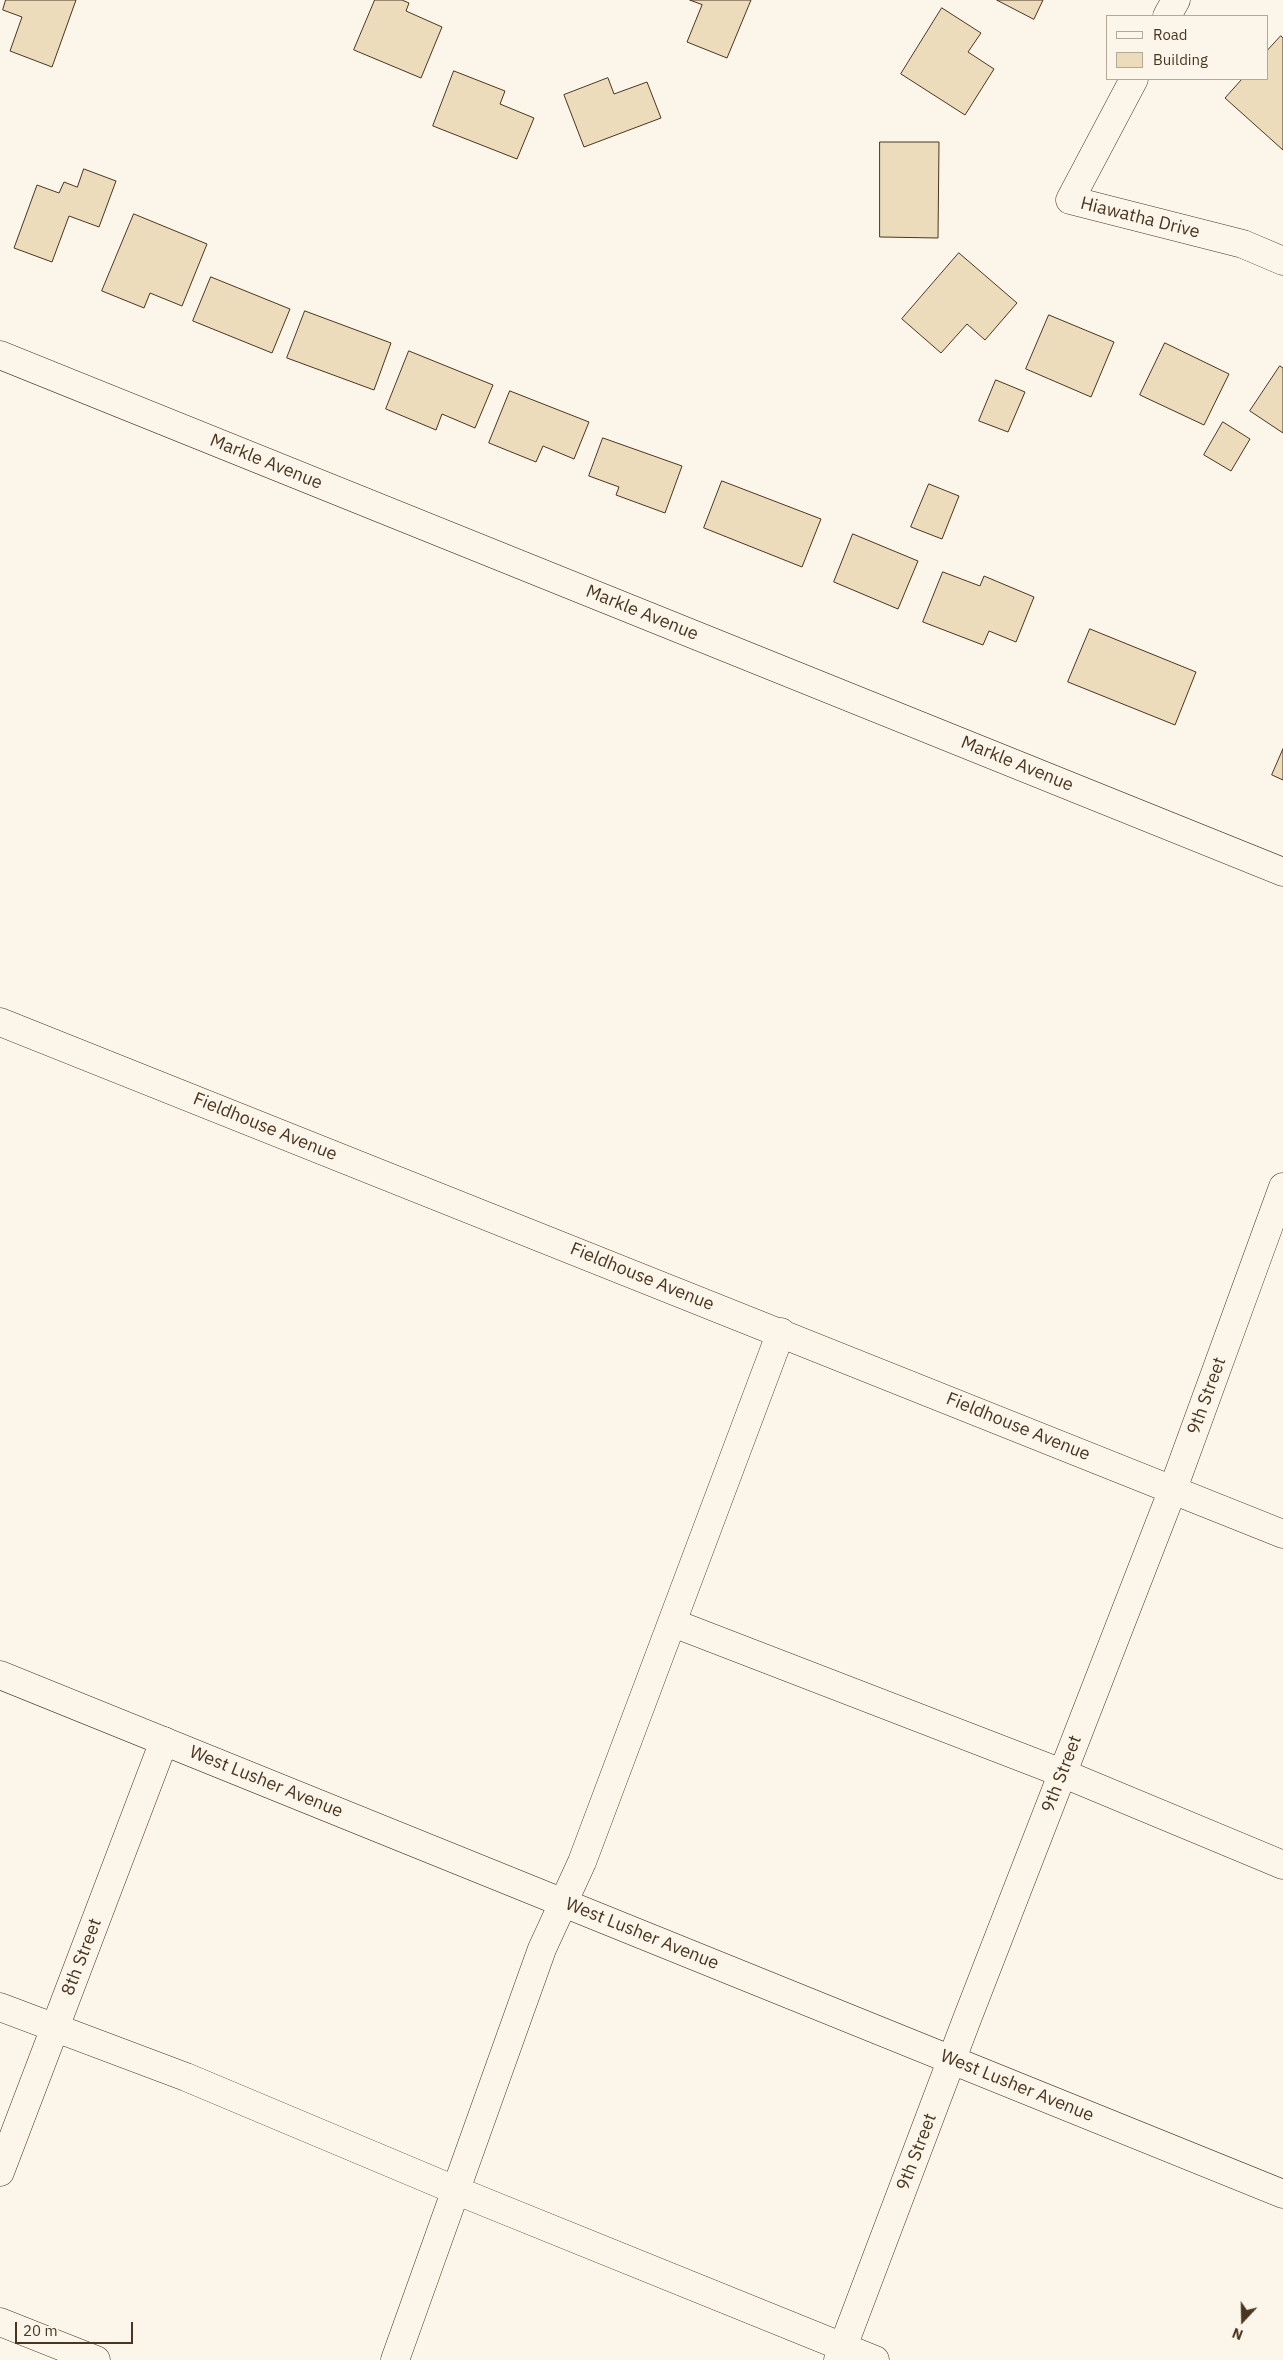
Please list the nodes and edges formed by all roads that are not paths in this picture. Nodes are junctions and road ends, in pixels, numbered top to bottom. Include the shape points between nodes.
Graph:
1 (1176, 0) edge
2 (1168, 15) edge
3 (1133, 80) edge
4 (1283, 261) edge
5 (0, 354) edge
6 (1283, 872) edge
7 (0, 1022) edge
8 (1283, 1187) edge
9 (780, 1332) junction
10 (1173, 1488) junction
11 (1283, 1534) edge
12 (673, 1623) junction
13 (0, 1675) edge
14 (164, 1741) junction
15 (1062, 1773) junction
16 (1283, 1865) edge
17 (564, 1903) junction
18 (0, 2007) edge
19 (55, 2028) junction
20 (952, 2060) junction
21 (0, 2172) edge
22 (456, 2190) junction
23 (1283, 2194) edge
24 (0, 2322) edge
25 (841, 2354) edge
26 (96, 2360) edge
27 (395, 2360) edge
28 (875, 2360) edge

1 - 2 street
3 - 4 street, Hiawatha Drive via 1070,200 1243,244
5 - 6 street, Markle Avenue
7 - 9 street, Fieldhouse Avenue
8 - 10 street, 9th Street
9 - 10 street, Fieldhouse Avenue
9 - 12 street
10 - 11 street, Fieldhouse Avenue
10 - 15 street, 9th Street
12 - 15 street
12 - 17 street
13 - 14 street, West Lusher Avenue
14 - 17 street, West Lusher Avenue
14 - 19 street, 8th Street
15 - 16 street
15 - 20 street, 9th Street
17 - 20 street, West Lusher Avenue
17 - 22 street via 542,1949
18 - 19 street
19 - 21 street, 8th Street
19 - 22 street via 186,2077
20 - 23 street, West Lusher Avenue
20 - 25 street, 9th Street
22 - 25 street
22 - 27 street
24 - 26 street
25 - 28 street

